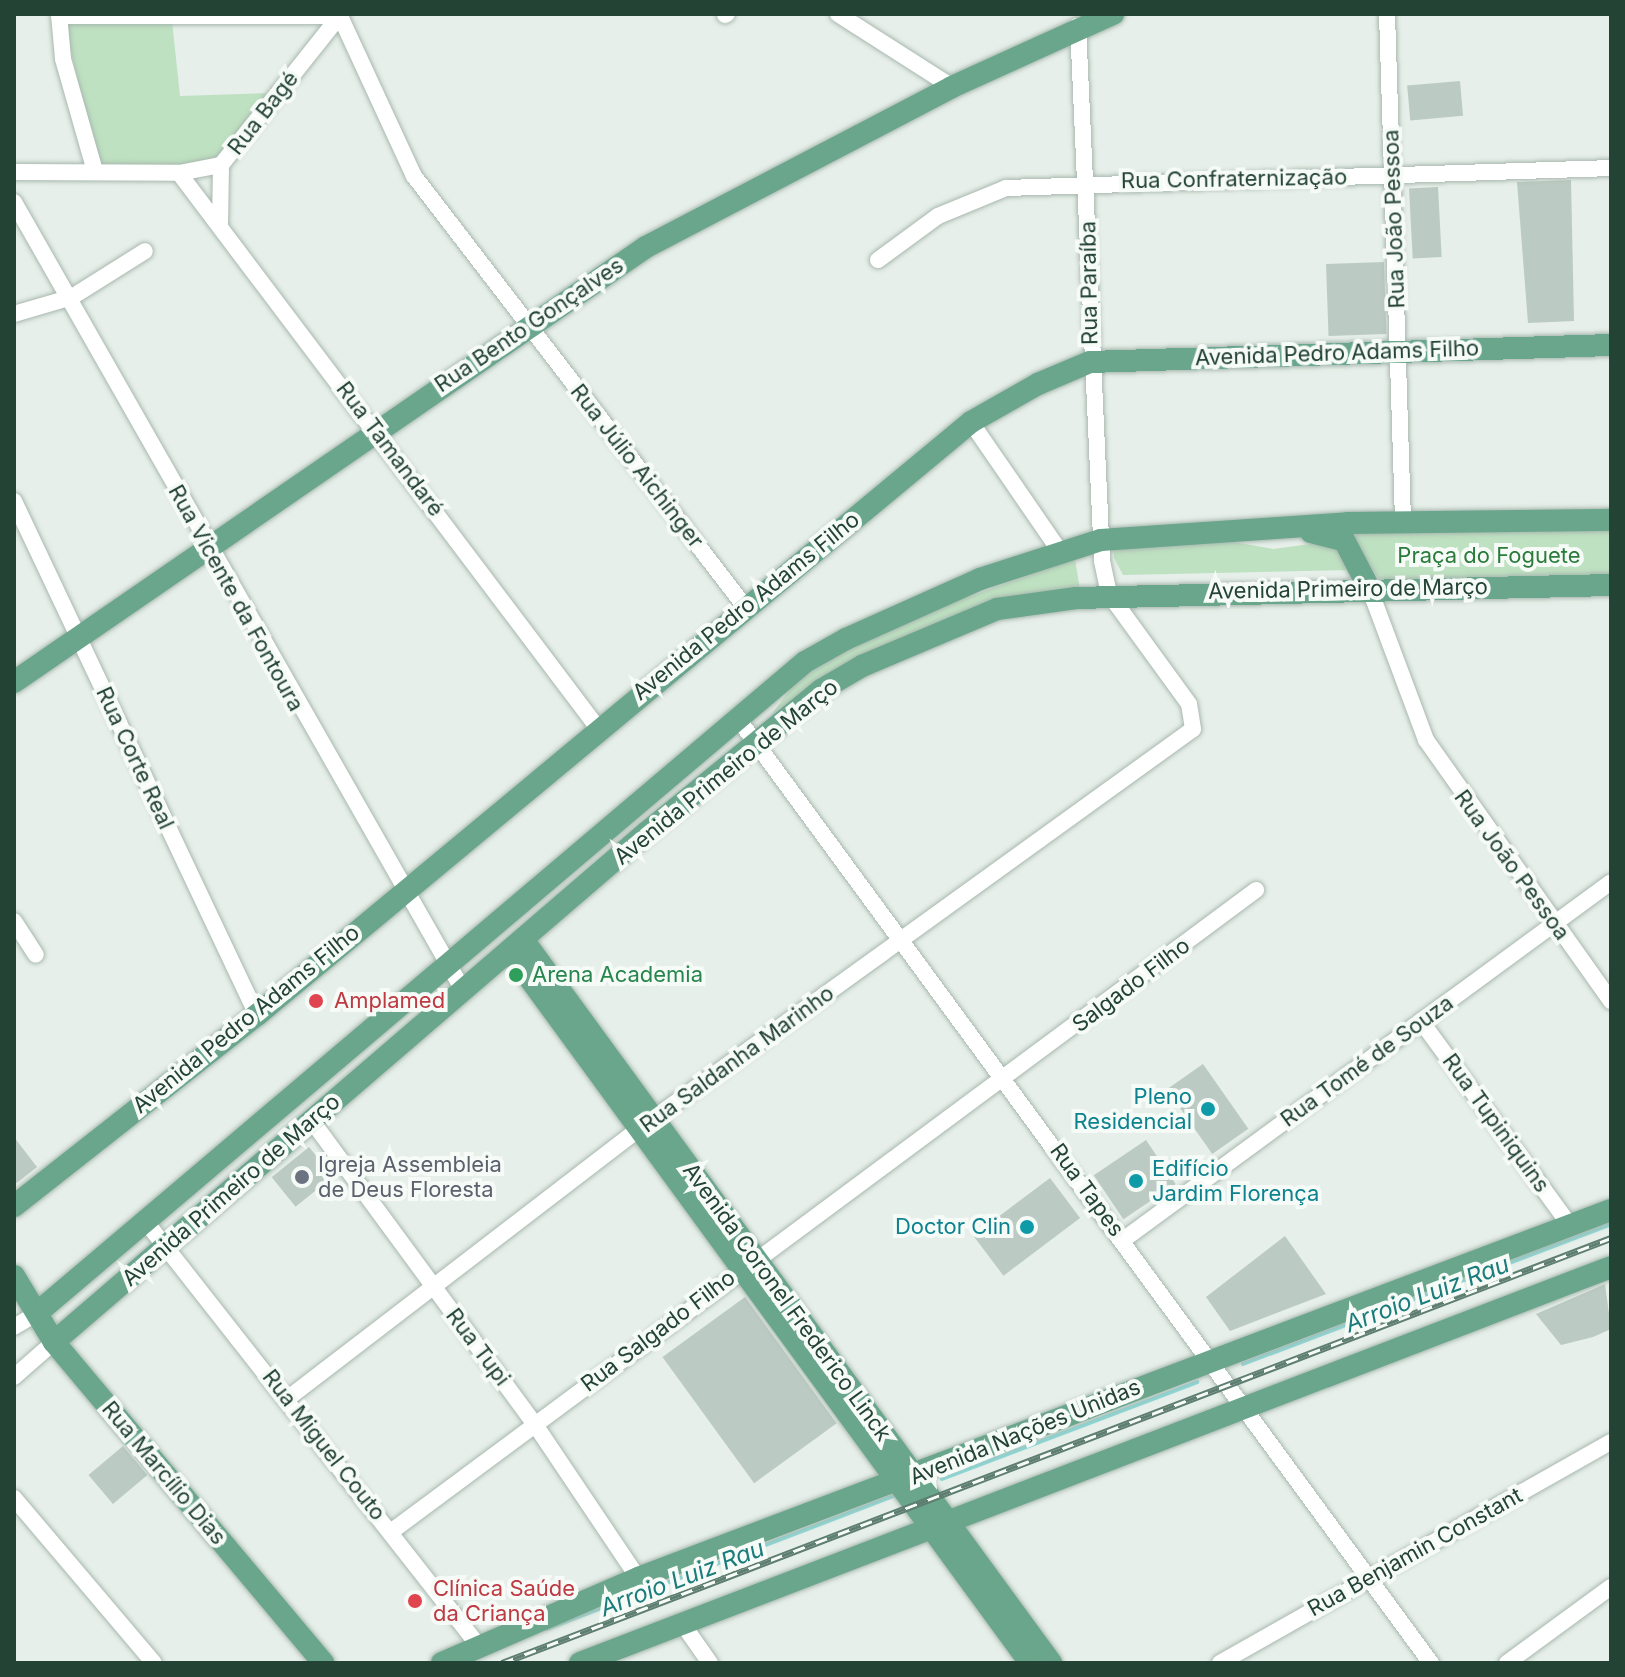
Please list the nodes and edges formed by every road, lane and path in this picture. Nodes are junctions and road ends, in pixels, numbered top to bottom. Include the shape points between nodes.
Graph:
1 (838, 14) edge
2 (1113, 14) edge
3 (1387, 14) edge
4 (59, 15) edge
5 (340, 15) edge
6 (1084, 20) edge
7 (952, 87) junction
8 (221, 165) junction
9 (1611, 168) edge
10 (95, 171) junction
11 (14, 172) edge
12 (179, 173) junction
13 (1394, 178) junction
14 (1087, 180) junction
15 (14, 202) edge
16 (220, 224) junction
17 (145, 251) dead end
18 (878, 260) dead end
19 (72, 297) junction
20 (14, 314) edge
21 (527, 324) junction
22 (1611, 345) edge
23 (1398, 348) junction
24 (1090, 362) junction
25 (971, 422) junction
26 (376, 430) junction
27 (14, 501) edge
28 (1611, 520) edge
29 (1403, 521) junction
30 (1242, 527) junction
31 (1101, 540) junction
32 (206, 548) junction
33 (1061, 553) junction
34 (1611, 585) edge
35 (1370, 590) junction
36 (1109, 594) junction
37 (746, 608) junction
38 (77, 636) junction
39 (14, 682) edge
40 (739, 720) junction
41 (597, 727) junction
42 (756, 744) junction
43 (1611, 882) edge
44 (1256, 890) dead end
45 (402, 891) junction
46 (14, 921) edge
47 (1553, 923) junction
48 (901, 942) junction
49 (518, 947) junction
50 (36, 955) dead end
51 (446, 964) junction
52 (463, 990) junction
53 (1611, 1001) edge
54 (257, 1015) junction
55 (1421, 1021) junction
56 (1006, 1079) junction
57 (312, 1121) junction
58 (646, 1124) junction
59 (14, 1206) edge
60 (1611, 1210) edge
61 (146, 1222) junction
62 (1570, 1225) junction
63 (1123, 1240) junction
64 (166, 1248) junction
65 (748, 1263) junction
66 (1610, 1269) edge
67 (14, 1276) edge
68 (432, 1285) junction
69 (37, 1313) junction
70 (14, 1327) edge
71 (54, 1342) junction
72 (1210, 1359) junction
73 (14, 1377) edge
74 (287, 1399) junction
75 (1246, 1411) junction
76 (534, 1423) junction
77 (1611, 1442) edge
78 (907, 1479) junction
79 (14, 1498) edge
80 (942, 1528) junction
81 (392, 1531) junction
82 (1369, 1577) junction
83 (638, 1578) junction
84 (1611, 1587) edge
85 (682, 1623) junction
86 (478, 1645) junction
87 (154, 1663) edge
88 (323, 1663) edge
89 (442, 1663) edge
90 (580, 1663) edge
91 (710, 1663) edge
92 (1030, 1663) edge
93 (1051, 1663) edge
94 (1220, 1663) edge
95 (1431, 1663) edge
96 (1507, 1663) edge

1 - 7 street
2 - 6 main road, Rua Bento Gonçalves
3 - 13 street, Rua João Pessoa
4 - 5 street
4 - 10 street via 63,59
5 - 8 street, Rua Bagé
5 - 21 street, Rua Júlio Aichinger via 414,176
6 - 7 main road, Rua Bento Gonçalves
6 - 14 street, Rua Paraíba
7 - 21 main road, Rua Bento Gonçalves via 688,223
8 - 12 street
8 - 16 street, Rua Bagé
9 - 13 street, Rua Confraternização
10 - 11 street
10 - 12 street
12 - 16 street, Rua Tamandaré
13 - 14 street, Rua Confraternização
13 - 23 street, Rua João Pessoa
14 - 18 street, Rua Confraternização via 1006,188 967,202
14 - 24 street, Rua Paraíba
15 - 19 street, Rua Vicente da Fontoura
16 - 26 street, Rua Tamandaré
17 - 19 street
19 - 20 street
19 - 32 street, Rua Vicente da Fontoura
21 - 26 main road, Rua Bento Gonçalves
21 - 37 street, Rua Júlio Aichinger
22 - 23 main road, Avenida Pedro Adams Filho
23 - 24 main road, Avenida Pedro Adams Filho
23 - 29 street, Rua João Pessoa
24 - 25 main road, Avenida Pedro Adams Filho
24 - 31 street, Rua Paraíba
25 - 33 street
25 - 37 main road, Avenida Pedro Adams Filho
26 - 32 main road, Rua Bento Gonçalves
26 - 41 street, Rua Tamandaré
27 - 38 street, Rua Corte Real
28 - 29 main road, Avenida Primeiro de Março
29 - 30 main road, Avenida Primeiro de Março
30 - 31 main road, Avenida Primeiro de Março
30 - 35 main road via 1335,535 1351,549
31 - 33 main road, Avenida Primeiro de Março
31 - 36 street, Rua Paraíba
32 - 38 main road, Rua Bento Gonçalves
32 - 45 street, Rua Vicente da Fontoura
33 - 40 main road, Avenida Primeiro de Março via 980,579 846,639 805,662
34 - 35 main road, Avenida Primeiro de Março
35 - 36 main road, Avenida Primeiro de Março
35 - 47 street, Rua João Pessoa via 1426,740
36 - 42 main road, Avenida Primeiro de Março via 997,609 924,637 821,690
36 - 48 street, Rua Saldanha Marinho via 1189,704 1193,729
37 - 41 main road, Avenida Pedro Adams Filho
38 - 39 main road, Rua Bento Gonçalves
38 - 54 street, Rua Corte Real
40 - 42 street, Rua Tapes
40 - 51 main road, Avenida Primeiro de Março
41 - 45 main road, Avenida Pedro Adams Filho
42 - 48 street, Rua Tapes
42 - 49 main road, Avenida Primeiro de Março
43 - 47 street, Rua Tomé de Souza
44 - 56 street, Salgado Filho
45 - 51 street, Rua Vicente da Fontoura
45 - 54 main road, Avenida Pedro Adams Filho
46 - 50 street
47 - 53 street, Rua João Pessoa
47 - 55 street, Rua Tomé de Souza
48 - 56 street, Rua Tapes
48 - 58 street, Rua Saldanha Marinho
49 - 52 main road, Avenida Primeiro de Março
49 - 58 main road, Avenida Coronel Frederico Linck
51 - 52 street, Rua Vicente da Fontoura
51 - 61 main road, Avenida Primeiro de Março
52 - 57 main road, Avenida Primeiro de Março
54 - 59 main road, Avenida Pedro Adams Filho
55 - 62 street, Rua Tupiniquins
55 - 63 street, Rua Tomé de Souza
56 - 63 street, Rua Tapes
56 - 65 street, Rua Salgado Filho
57 - 64 main road, Avenida Primeiro de Março
57 - 68 street, Rua Tupi
58 - 65 main road, Avenida Coronel Frederico Linck
58 - 68 street, Rua Saldanha Marinho
60 - 62 main road, Avenida Nações Unidas
61 - 64 street, Rua Miguel Couto
61 - 69 main road, Avenida Primeiro de Março
62 - 72 main road, Avenida Nações Unidas
63 - 72 street, Rua Tapes
64 - 71 main road, Avenida Primeiro de Março
64 - 74 street, Rua Miguel Couto
65 - 76 street, Rua Salgado Filho
65 - 78 main road, Avenida Coronel Frederico Linck
66 - 75 main road
67 - 69 main road, Rua Marcílio Dias
68 - 74 street, Rua Saldanha Marinho
68 - 76 street, Rua Tupi
69 - 70 street, Avenida Primeiro de Março
69 - 71 main road, Rua Marcílio Dias
71 - 73 street, Avenida Primeiro de Março
71 - 88 main road, Rua Marcílio Dias
72 - 75 street, Rua Tapes
72 - 78 main road, Avenida Nações Unidas
74 - 81 street, Rua Miguel Couto
75 - 80 main road
75 - 82 street, Rua Tapes
76 - 81 street, Rua Salgado Filho
76 - 83 street, Rua Tupi
77 - 82 street, Rua Benjamin Constant
78 - 80 main road, Avenida Coronel Frederico Linck
78 - 83 main road, Avenida Nações Unidas
79 - 87 street
80 - 85 main road
80 - 92 main road, Avenida Coronel Frederico Linck
80 - 93 main road, Avenida Coronel Frederico Linck
81 - 86 street, Rua Miguel Couto
82 - 94 street, Rua Benjamin Constant
82 - 95 street, Rua Tapes
83 - 86 main road, Avenida Nações Unidas
84 - 96 street
85 - 90 main road
85 - 91 street
86 - 89 main road, Avenida Nações Unidas

